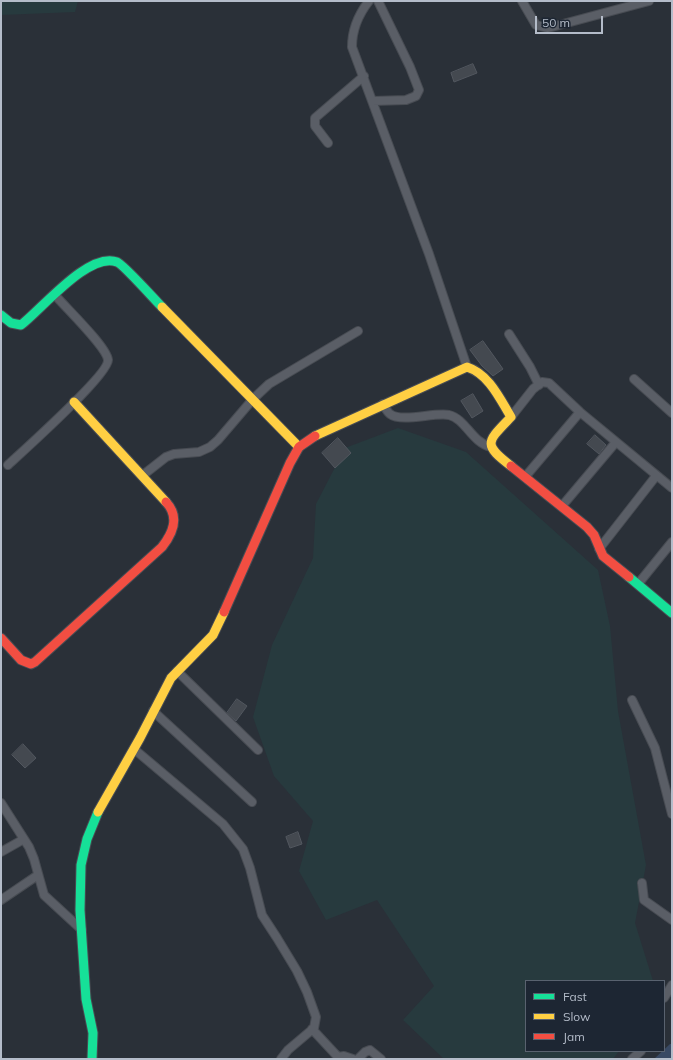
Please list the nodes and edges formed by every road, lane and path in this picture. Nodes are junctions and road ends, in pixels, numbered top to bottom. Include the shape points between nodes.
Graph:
1 (370, 1) edge
2 (378, 1) edge
3 (522, 1) edge
4 (649, 1) edge
5 (634, 3) edge
6 (364, 76) junction
7 (373, 101) junction
8 (328, 143) dead end
9 (55, 295) junction
10 (1, 315) edge
11 (358, 331) dead end
12 (509, 334) dead end
13 (467, 367) junction
14 (634, 379) dead end
15 (539, 385) junction
16 (253, 399) junction
17 (74, 402) junction
18 (383, 404) junction
19 (580, 412) junction
20 (672, 413) edge
21 (511, 417) junction
22 (616, 442) junction
23 (299, 447) junction
24 (491, 447) junction
25 (8, 465) dead end
26 (143, 475) junction
27 (656, 476) junction
28 (525, 477) junction
29 (672, 488) edge
30 (562, 506) junction
31 (672, 542) edge
32 (599, 549) junction
33 (638, 584) junction
34 (672, 613) edge
35 (1, 638) edge
36 (177, 672) junction
37 (632, 700) dead end
38 (153, 711) junction
39 (134, 749) junction
40 (258, 750) dead end
41 (252, 802) dead end
42 (1, 803) edge
43 (672, 814) edge
44 (24, 839) junction
45 (1, 852) edge
46 (38, 875) junction
47 (642, 883) dead end
48 (1, 900) edge
49 (672, 920) edge
50 (82, 930) junction
51 (672, 985) edge
52 (665, 996) edge
53 (312, 1030) junction
54 (641, 1052) edge
55 (92, 1059) edge
56 (281, 1059) edge
57 (353, 1059) edge
58 (358, 1059) edge
59 (381, 1059) edge
60 (632, 1059) edge

1 - 6 street via 358,18 352,37 352,47
2 - 7 street via 419,90 416,96 406,100
3 - 5 street via 536,25 548,28
4 - 5 street
6 - 7 street
6 - 8 street via 315,118 315,126
7 - 13 street
9 - 10 street via 21,325 11,323
9 - 16 street via 93,265 107,260 118,262
9 - 17 street via 101,346 108,359 105,369
11 - 16 street via 269,384
12 - 15 street
13 - 18 street
13 - 21 street via 475,369 484,377
14 - 20 street
15 - 19 street via 546,382 553,385
15 - 21 street
16 - 23 street
16 - 26 street via 210,447 199,452 166,457
17 - 25 street
17 - 26 street
18 - 23 street via 321,432
18 - 24 street via 389,413 398,417 450,416 461,423 478,442
19 - 22 street
19 - 28 street
21 - 24 street via 492,439
22 - 27 street
22 - 30 street
23 - 36 street via 219,624 213,635
24 - 28 street via 497,456
26 - 35 street via 175,514 173,532 162,547 35,662 31,664 21,660
27 - 29 street
27 - 32 street
28 - 30 street
30 - 32 street via 592,531
31 - 33 street
32 - 33 street via 607,560
33 - 34 street
36 - 38 street
36 - 40 street
37 - 43 street via 655,748
38 - 39 street
38 - 41 street
39 - 50 street via 99,810 87,839 81,865
39 - 53 street via 223,824 243,849 262,915 307,992 316,1017
42 - 44 street
44 - 45 street
44 - 46 street via 34,859
46 - 48 street
46 - 50 street via 48,900
47 - 49 street via 644,900
50 - 55 street via 86,999 93,1033
51 - 52 street
53 - 56 street
53 - 57 street via 326,1042 336,1056
54 - 60 street
58 - 59 street via 370,1050

